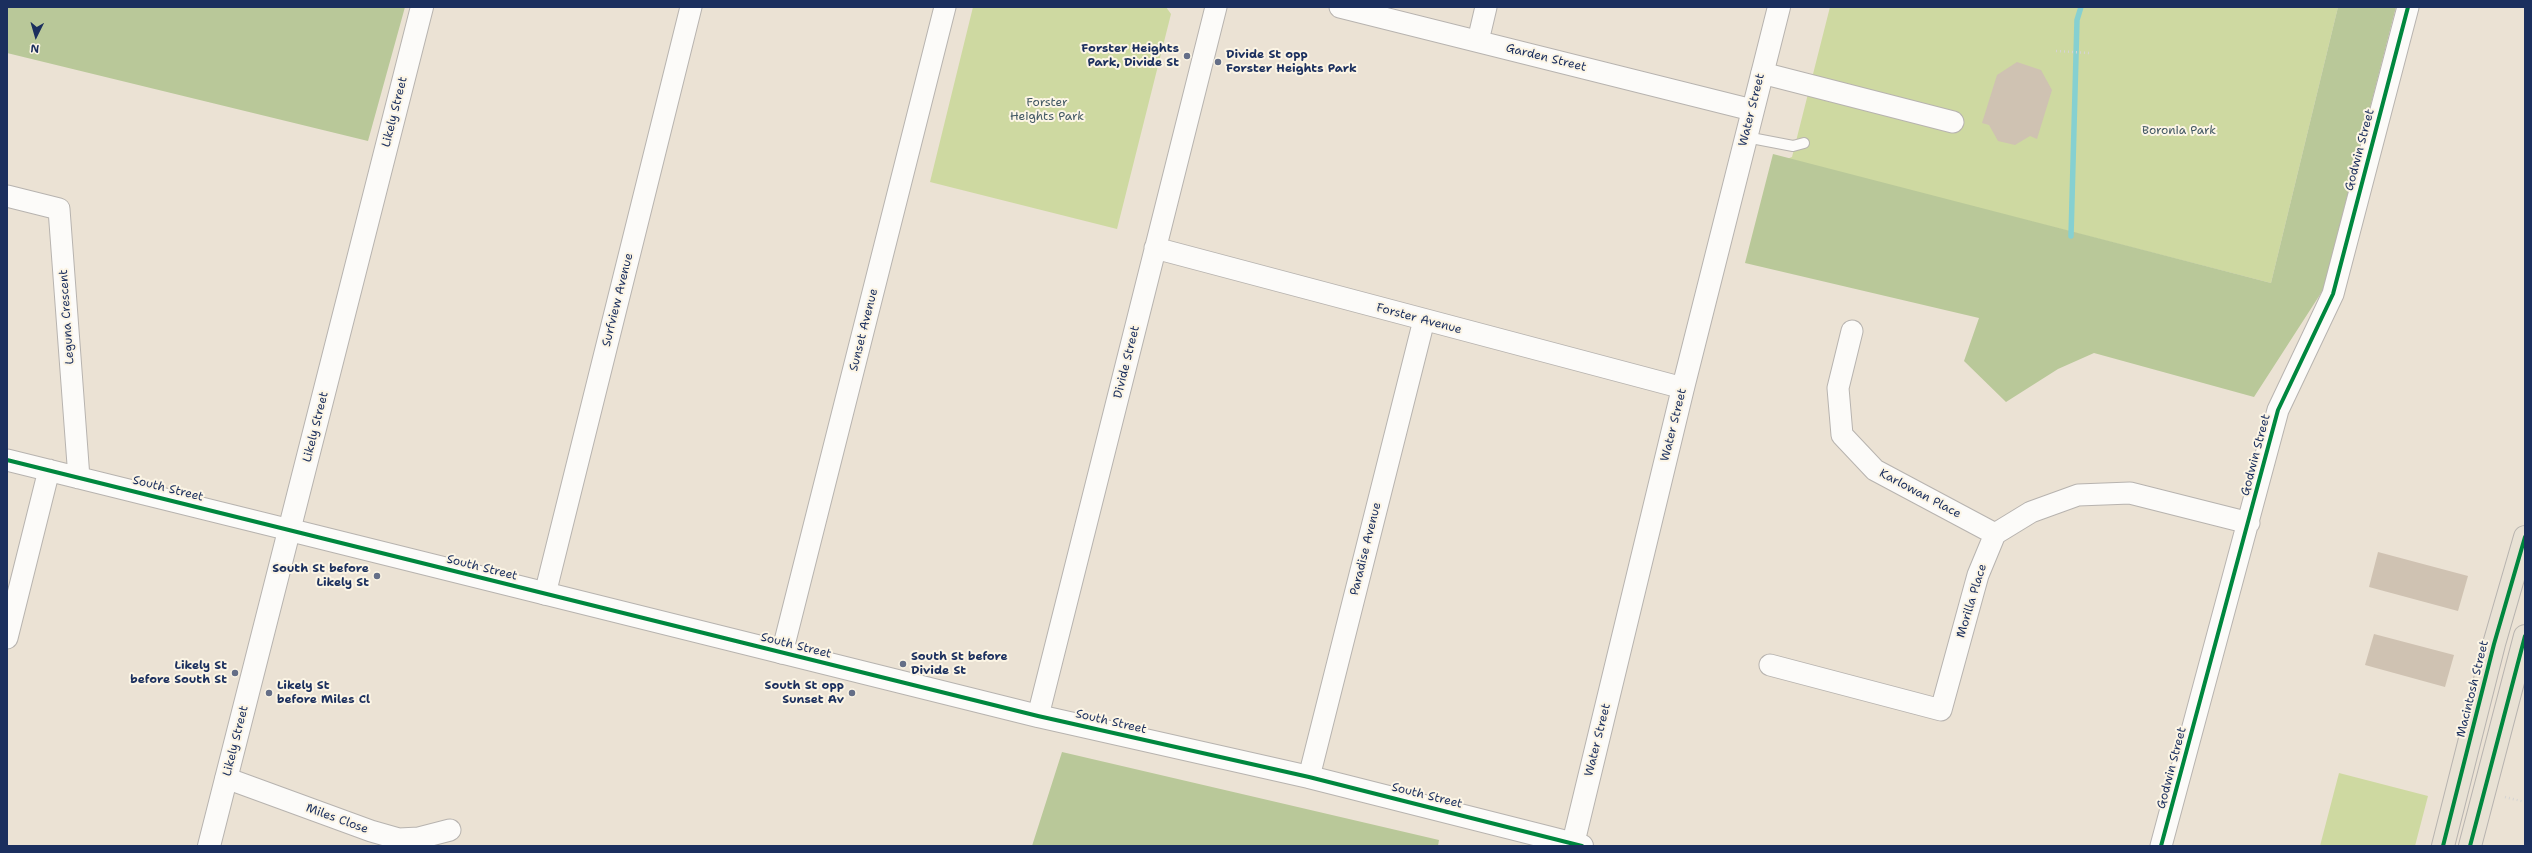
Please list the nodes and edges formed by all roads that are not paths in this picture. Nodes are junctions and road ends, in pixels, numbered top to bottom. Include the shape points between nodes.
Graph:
1 (422, 7) edge
2 (691, 7) edge
3 (945, 7) edge
4 (1216, 7) edge
5 (1340, 7) edge
6 (1486, 7) edge
7 (1779, 7) edge
8 (2408, 7) edge
9 (1478, 41) junction
10 (1762, 73) junction
11 (1752, 110) junction
12 (1953, 122) dead end
13 (1746, 137) junction
14 (1804, 143) dead end
15 (7, 196) edge
16 (1155, 248) junction
17 (1424, 320) junction
18 (1852, 332) dead end
19 (1683, 388) junction
20 (7, 460) edge
21 (49, 470) junction
22 (79, 478) junction
23 (2249, 523) junction
24 (290, 530) junction
25 (1995, 534) junction
26 (2525, 537) edge
27 (545, 594) junction
28 (2525, 636) edge
29 (7, 638) edge
30 (782, 653) junction
31 (1770, 664) dead end
32 (1038, 716) junction
33 (1309, 777) junction
34 (226, 778) junction
35 (450, 830) dead end
36 (1578, 845) edge
37 (209, 846) edge
38 (2161, 846) edge
39 (2443, 846) edge
40 (2470, 846) edge

1 - 24 street, Likely Street
2 - 27 street, Surfview Avenue
3 - 30 street, Sunset Avenue
4 - 16 street, Divide Street
5 - 9 street, Garden Street
6 - 9 street
7 - 10 street, Water Street
8 - 23 street, Godwin Street via 2333,294 2278,410
9 - 11 street, Garden Street
10 - 11 street, Water Street
10 - 12 street
11 - 13 street, Water Street
13 - 14 lane via 1792,146
13 - 19 street, Water Street
15 - 22 street, Leguna Crescent via 59,209
16 - 17 street, Forster Avenue
16 - 32 street, Divide Street
17 - 19 street, Forster Avenue
17 - 33 street, Paradise Avenue
18 - 25 street, Karlowan Place via 1838,388 1842,435 1875,470
19 - 36 street, Water Street
20 - 21 street, South Street
21 - 22 street, South Street
21 - 29 street
22 - 24 street, South Street
23 - 25 street via 2130,493 2078,495 2031,512
23 - 38 street, Godwin Street
24 - 27 street, South Street
24 - 34 street, Likely Street
25 - 31 street, Morilla Place via 1978,575 1941,710
26 - 39 main road, Macintosh Street via 2494,644
27 - 30 street, South Street
28 - 40 main road
30 - 32 street, South Street
32 - 33 street, South Street
33 - 36 street, South Street
34 - 35 street, Miles Close via 399,839 419,838
34 - 37 street, Likely Street

